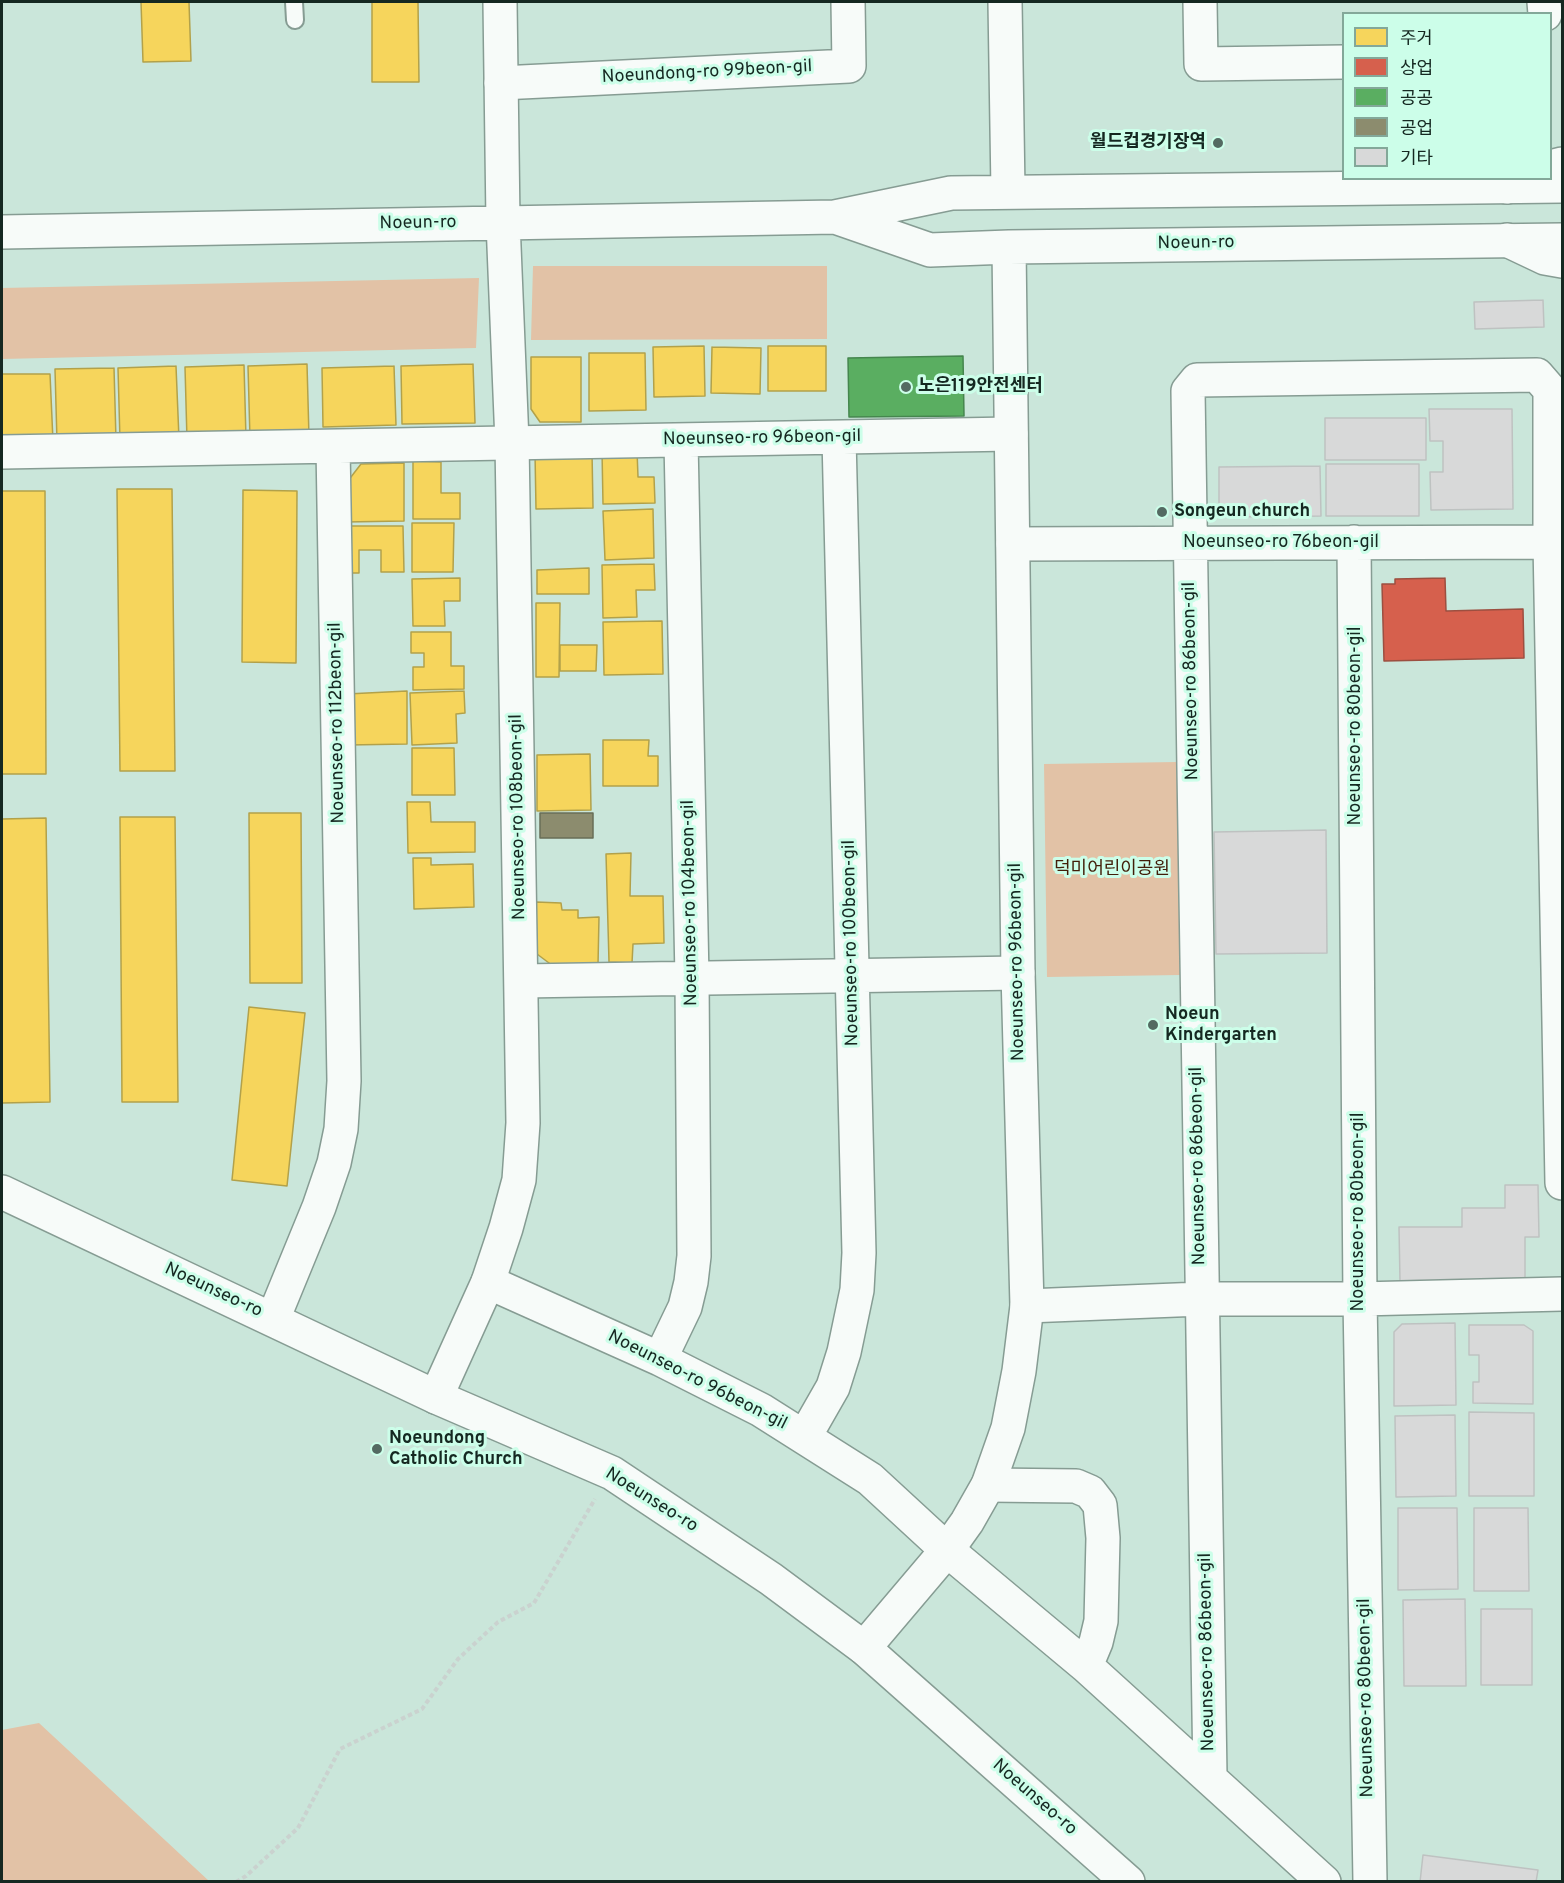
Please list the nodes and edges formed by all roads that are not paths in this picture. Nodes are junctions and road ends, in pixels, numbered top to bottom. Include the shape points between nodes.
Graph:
1 (294, 2) edge
2 (500, 2) edge
3 (848, 2) edge
4 (1005, 2) edge
5 (1200, 2) edge
6 (295, 20) dead end
7 (1342, 62) edge
8 (501, 83) junction
9 (1515, 183) edge
10 (1563, 186) edge
11 (1008, 191) junction
12 (835, 217) junction
13 (503, 222) junction
14 (2, 232) edge
15 (1507, 240) junction
16 (1563, 240) edge
17 (1009, 247) junction
18 (1563, 261) edge
19 (1011, 434) junction
20 (839, 438) junction
21 (681, 441) junction
22 (512, 442) junction
23 (333, 447) junction
24 (2, 452) edge
25 (1354, 542) junction
26 (1550, 542) junction
27 (1013, 544) junction
28 (1190, 544) junction
29 (1018, 973) junction
30 (853, 975) junction
31 (692, 978) junction
32 (522, 981) junction
33 (1563, 1183) edge
34 (2, 1192) edge
35 (488, 1282) junction
36 (1563, 1294) edge
37 (1201, 1299) junction
38 (1360, 1299) junction
39 (1027, 1306) junction
40 (273, 1319) junction
41 (660, 1359) junction
42 (436, 1397) junction
43 (805, 1436) junction
44 (988, 1485) junction
45 (947, 1550) junction
46 (864, 1648) junction
47 (1086, 1666) junction
48 (1210, 1776) junction
49 (1128, 1881) edge
50 (1324, 1881) edge
51 (1370, 1881) edge

1 - 6 lane
2 - 8 street
3 - 8 street, Noeundong-ro 99beon-gil via 849,66
4 - 11 street
5 - 7 street via 1201,64
8 - 13 street
9 - 10 street, Noeun-ro
9 - 11 street, Noeun-ro
11 - 12 street, Noeun-ro via 951,193
12 - 13 street, Noeun-ro
12 - 17 street, Noeun-ro via 930,250
13 - 14 street, Noeun-ro
13 - 22 street, Noeunseo-ro 108beon-gil
15 - 16 street, Noeun-ro
15 - 17 street, Noeun-ro
15 - 18 street via 1545,258
17 - 19 street, Noeunseo-ro 96beon-gil
19 - 20 street, Noeunseo-ro 96beon-gil
19 - 27 street, Noeunseo-ro 96beon-gil
20 - 21 street, Noeunseo-ro 96beon-gil
20 - 30 street, Noeunseo-ro 100beon-gil
21 - 22 street, Noeunseo-ro 96beon-gil
21 - 31 street, Noeunseo-ro 104beon-gil
22 - 23 street, Noeunseo-ro 96beon-gil
22 - 32 street, Noeunseo-ro 108beon-gil
23 - 24 street
23 - 40 street, Noeunseo-ro 112beon-gil via 344,1081 341,1129 319,1207
25 - 26 street, Noeunseo-ro 76beon-gil
25 - 28 street, Noeunseo-ro 76beon-gil
25 - 38 street, Noeunseo-ro 80beon-gil
26 - 28 street, Noeunseo-ro 86beon-gil via 1550,390 1537,375 1197,380 1188,391
26 - 33 street
27 - 28 street, Noeunseo-ro 76beon-gil
27 - 29 street, Noeunseo-ro 96beon-gil
28 - 37 street, Noeunseo-ro 86beon-gil
29 - 30 street
29 - 39 street, Noeunseo-ro 96beon-gil
30 - 31 street
30 - 43 street, Noeunseo-ro 100beon-gil via 857,1290 833,1387
31 - 32 street
31 - 41 street, Noeunseo-ro 104beon-gil via 694,1256 685,1307
32 - 35 street, Noeunseo-ro 108beon-gil via 523,1123 519,1180
34 - 40 street, Noeunseo-ro
35 - 41 street, Noeunseo-ro 96beon-gil
35 - 42 street, Noeunseo-ro 108beon-gil
36 - 38 street
37 - 38 street
37 - 39 street
37 - 48 street, Noeunseo-ro 86beon-gil
38 - 51 street, Noeunseo-ro 80beon-gil
39 - 44 street, Noeunseo-ro 96beon-gil via 1008,1428
40 - 42 street, Noeunseo-ro
41 - 43 street, Noeunseo-ro 96beon-gil
42 - 46 street, Noeunseo-ro via 612,1473 771,1579
43 - 45 street, Noeunseo-ro 96beon-gil via 870,1479
44 - 45 street, Noeunseo-ro 96beon-gil
44 - 47 street via 1076,1485 1100,1504 1101,1621
45 - 46 street, Noeunseo-ro 96beon-gil
45 - 47 street
46 - 49 street, Noeunseo-ro
47 - 48 street
48 - 50 street

